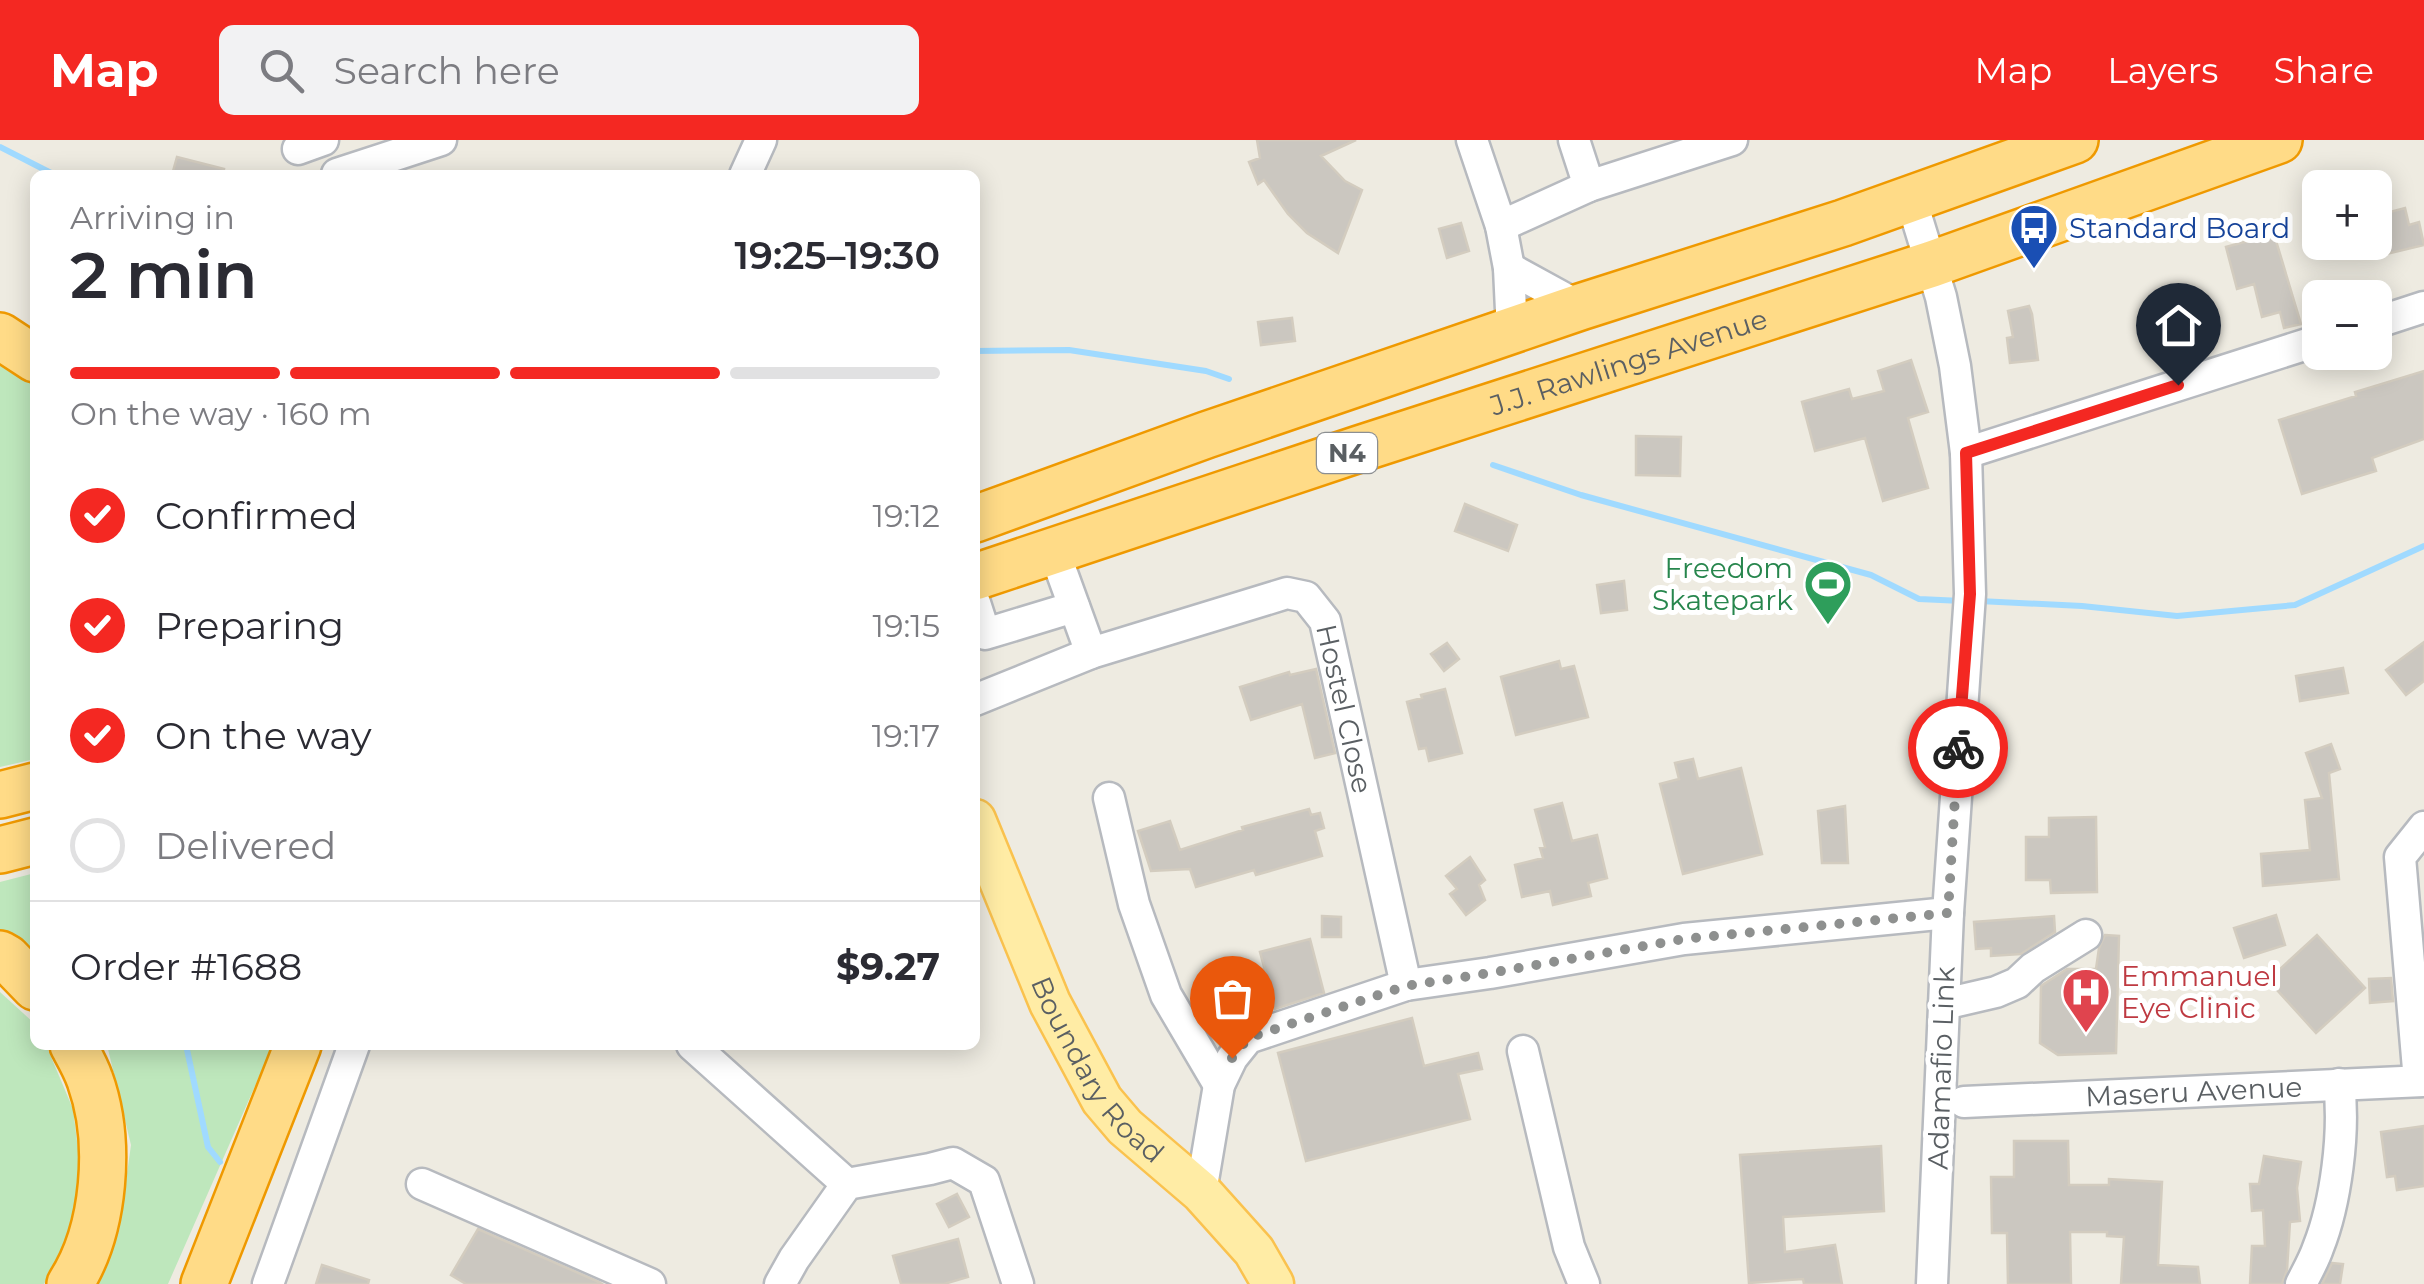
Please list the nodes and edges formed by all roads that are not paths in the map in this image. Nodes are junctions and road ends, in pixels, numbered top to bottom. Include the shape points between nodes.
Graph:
1 (441, 140) edge
2 (761, 140) edge
3 (1472, 140) edge
4 (1574, 140) edge
5 (1732, 140) edge
6 (2075, 140) edge
7 (2279, 140) edge
8 (349, 170) edge
9 (748, 170) edge
10 (1589, 186) junction
11 (1910, 199) junction
12 (1501, 226) junction
13 (1932, 264) junction
14 (1509, 268) junction
15 (2424, 307) edge
16 (1580, 308) junction
17 (2392, 317) edge
18 (1512, 332) junction
19 (0, 336) edge
20 (2302, 346) edge
21 (30, 356) edge
22 (1966, 453) junction
23 (983, 508) edge
24 (1054, 551) junction
25 (980, 575) edge
26 (1074, 607) junction
27 (980, 618) edge
28 (1090, 653) junction
29 (980, 698) edge
30 (30, 787) edge
31 (0, 795) edge
32 (1109, 798) dead end
33 (2424, 827) edge
34 (980, 834) edge
35 (30, 842) edge
36 (0, 850) edge
37 (1948, 913) junction
38 (2086, 934) dead end
39 (0, 954) edge
40 (30, 982) edge
41 (1406, 986) junction
42 (1944, 1004) junction
43 (75, 1050) edge
44 (296, 1050) edge
45 (351, 1050) edge
46 (698, 1050) edge
47 (1522, 1051) dead end
48 (2422, 1081) edge
49 (2340, 1084) junction
50 (1219, 1085) junction
51 (1964, 1102) dead end
52 (422, 1184) dead end
53 (847, 1184) junction
54 (1202, 1192) junction
55 (70, 1284) edge
56 (204, 1284) edge
57 (268, 1284) edge
58 (650, 1284) edge
59 (780, 1284) edge
60 (1018, 1284) edge
61 (1274, 1284) edge
62 (1584, 1284) edge
63 (1932, 1284) edge
64 (2301, 1284) edge

1 - 8 street
2 - 9 street
3 - 12 street
4 - 10 street
5 - 10 street
6 - 11 highway, N4
7 - 13 highway, J.J. Rawlings Avenue / N4
10 - 12 street
11 - 13 street, Adamafio Link
11 - 16 highway, N4
12 - 14 street
13 - 22 street, Adamafio Link
13 - 24 highway, J.J. Rawlings Avenue / N4
14 - 16 street
14 - 18 street
15 - 17 street
16 - 18 highway, N4
18 - 23 highway, N4
19 - 21 highway
20 - 22 street
22 - 37 street, Adamafio Link via 1970,594
24 - 25 highway, J.J. Rawlings Avenue / N4
24 - 26 street
26 - 27 street via 985,634
26 - 28 street
28 - 29 street, Hostel Close
28 - 41 street, Hostel Close via 1287,593 1306,597 1324,621
30 - 31 highway
32 - 50 street via 1134,904 1166,995
33 - 48 street via 2400,857
34 - 54 main road, Boundary Road via 1094,1088 1126,1128
35 - 36 highway
37 - 41 street via 1684,939
37 - 42 street, Adamafio Link
38 - 42 street via 2017,982
39 - 40 highway
41 - 50 street via 1248,1038
42 - 63 street, Adamafio Link
43 - 55 highway via 100,1126 102,1187 81,1267
44 - 56 highway
45 - 57 street
46 - 53 street
47 - 62 street via 1568,1247
48 - 49 street, Maseru Avenue
49 - 51 street, Maseru Avenue
49 - 64 street via 2336,1178 2319,1247
50 - 54 street
52 - 58 street
53 - 59 street
53 - 60 street via 953,1162 984,1182
54 - 61 main road, Boundary Road

